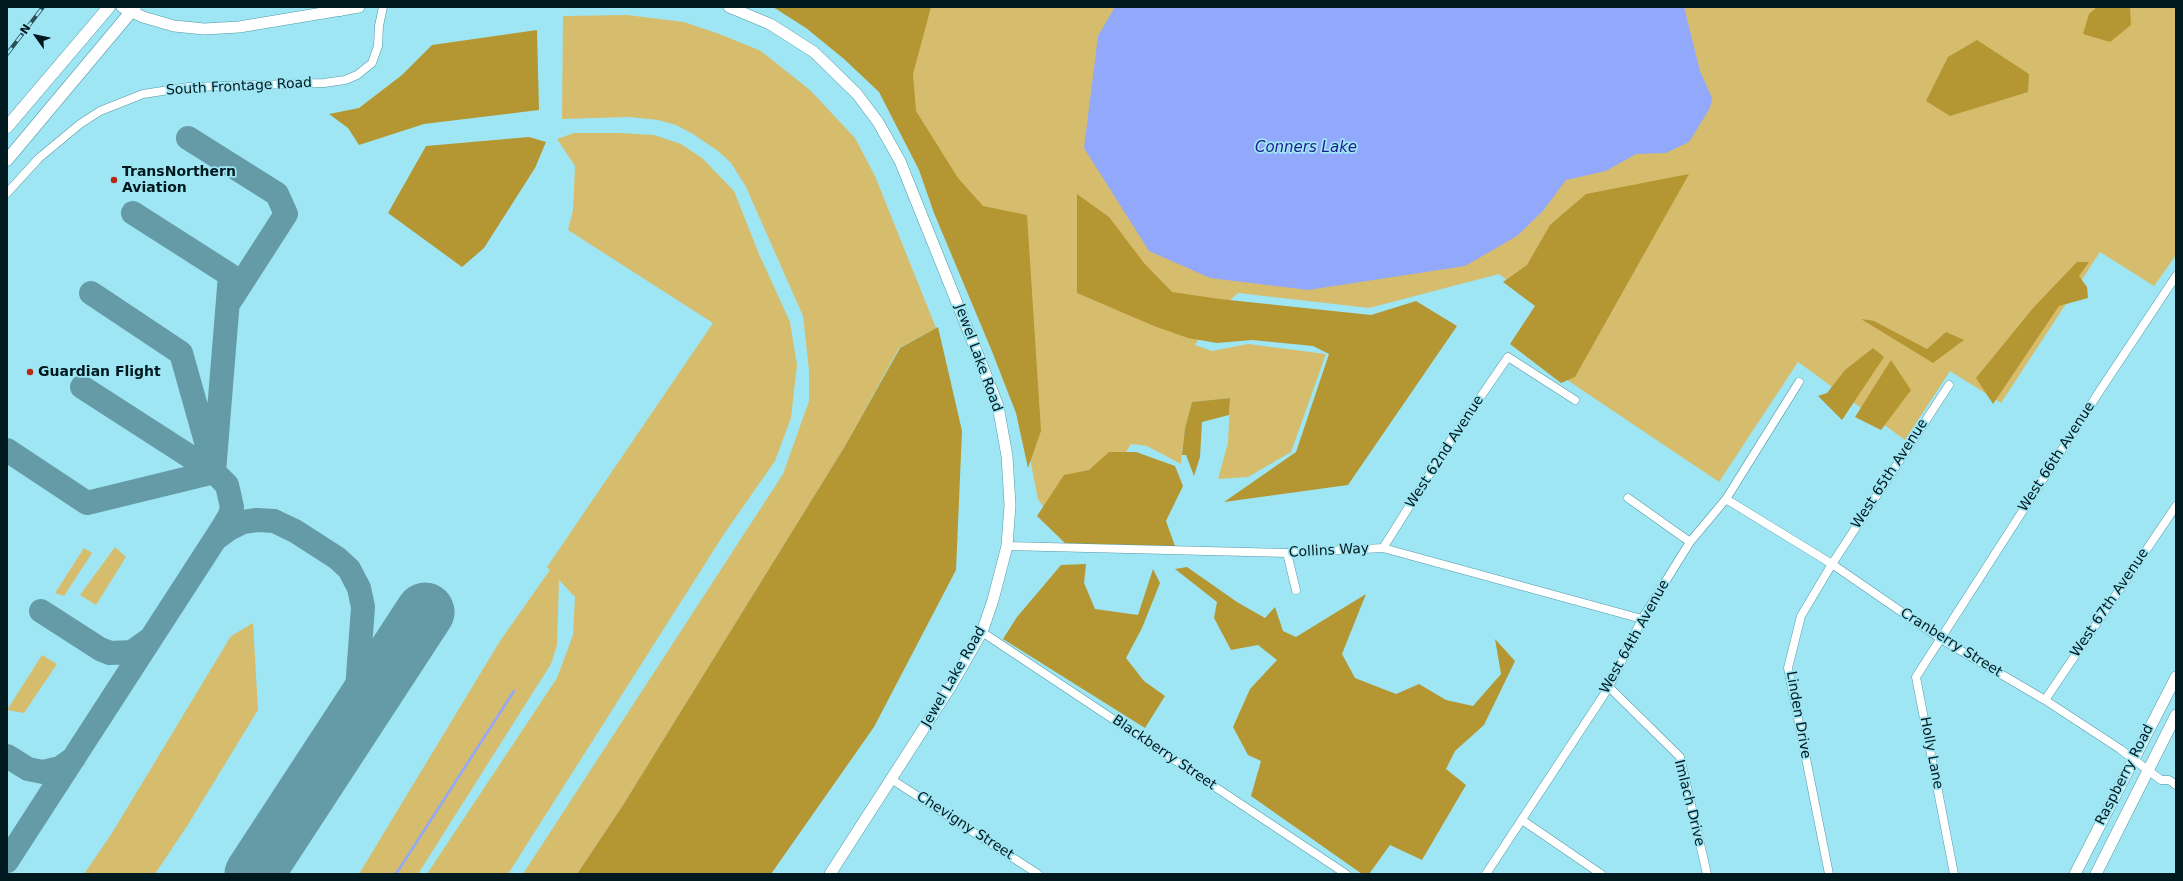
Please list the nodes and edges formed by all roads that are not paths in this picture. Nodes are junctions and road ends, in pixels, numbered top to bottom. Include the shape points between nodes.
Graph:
1 (109, 7) edge
2 (325, 7) edge
3 (359, 7) edge
4 (383, 7) edge
5 (729, 7) edge
6 (130, 9) edge
7 (340, 10) junction
8 (7, 127) edge
9 (7, 160) edge
10 (7, 193) edge
11 (2176, 276) edge
12 (1799, 382) dead end
13 (1949, 385) dead end
14 (1575, 400) dead end
15 (1628, 498) dead end
16 (1726, 499) junction
17 (2176, 506) edge
18 (1690, 542) junction
19 (1007, 546) junction
20 (1382, 548) junction
21 (1287, 554) junction
22 (1832, 564) junction
23 (1296, 590) dead end
24 (1642, 619) junction
25 (982, 632) junction
26 (1941, 639) junction
27 (2176, 677) edge
28 (1609, 687) junction
29 (2045, 700) junction
30 (2176, 715) edge
31 (2134, 759) junction
32 (2146, 770) junction
33 (891, 779) junction
34 (2176, 785) edge
35 (1522, 820) junction
36 (1344, 873) edge
37 (830, 874) edge
38 (1038, 874) edge
39 (1486, 874) edge
40 (1601, 874) edge
41 (1707, 874) edge
42 (1829, 874) edge
43 (1954, 874) edge
44 (2074, 874) edge
45 (2096, 874) edge

1 - 8 main road
2 - 7 main road
3 - 7 main road
4 - 10 street, South Frontage Road via 376,53 372,63 357,75 345,80 324,83 189,87 143,94 100,111 80,124 39,158
5 - 19 main road, Jewel Lake Road via 770,24 814,52 857,94 878,122 900,161 998,406 1007,456 1010,505
6 - 7 main road via 174,26 204,29 239,27
6 - 9 main road
11 - 26 street, West 66th Avenue
12 - 16 street, West 64th Avenue
13 - 22 street, West 65th Avenue
14 - 20 street, West 62nd Avenue via 1508,357
15 - 18 street
16 - 18 street, West 64th Avenue
16 - 22 street, Cranberry Street
17 - 29 street, West 67th Avenue
18 - 24 street, West 64th Avenue
19 - 21 street, Collins Way
19 - 25 main road, Jewel Lake Road
20 - 21 street, Collins Way
20 - 24 street, Collins Way
21 - 23 street
22 - 26 street, Cranberry Street
22 - 42 street, Linden Drive via 1801,616 1788,668
24 - 28 street, West 64th Avenue
25 - 33 main road, Jewel Lake Road via 951,686
25 - 36 street, Blackberry Street
26 - 29 street, Cranberry Street
26 - 43 street, Holly Lane via 1916,678
27 - 31 main road, Raspberry Road
28 - 35 street, West 64th Avenue
28 - 41 street, Imlach Drive via 1680,757
29 - 31 street, Cranberry Street
30 - 32 main road, Raspberry Road
31 - 32 street, Cranberry Street
31 - 44 main road, Raspberry Road
32 - 34 street, Cranberry Street via 2161,780 2169,780
32 - 45 main road, Raspberry Road
33 - 37 main road, Jewel Lake Road
33 - 38 street, Chevigny Street
35 - 39 street, West 64th Avenue
35 - 40 street

